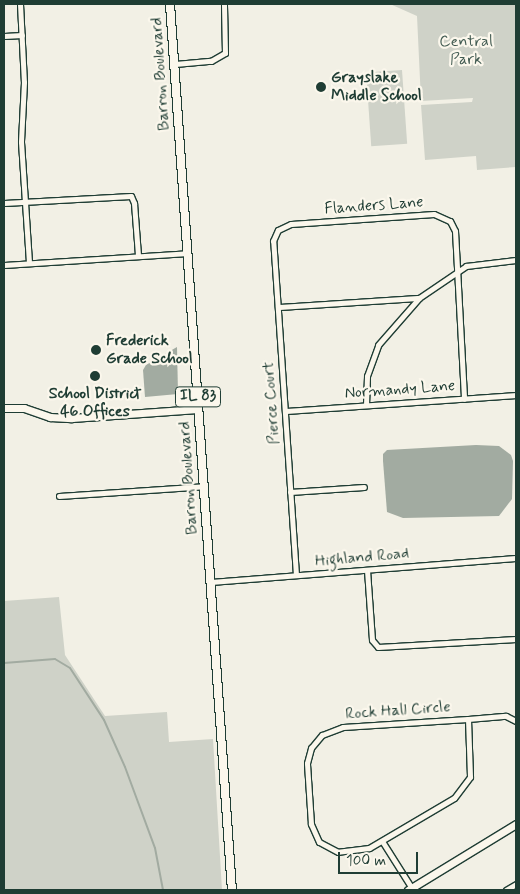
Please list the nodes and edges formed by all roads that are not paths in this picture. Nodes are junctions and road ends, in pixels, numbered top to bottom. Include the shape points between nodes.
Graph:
1 (20, 4) edge
2 (170, 4) edge
3 (224, 4) edge
4 (22, 35) junction
5 (4, 36) edge
6 (174, 64) junction
7 (24, 202) junction
8 (4, 203) edge
9 (278, 230) joint
10 (188, 253) junction
11 (138, 256) junction
12 (516, 260) edge
13 (29, 263) junction
14 (4, 265) edge
15 (455, 271) junction
16 (419, 298) junction
17 (278, 307) junction
18 (516, 395) edge
19 (464, 399) junction
20 (366, 405) junction
21 (4, 408) edge
22 (198, 410) junction
23 (286, 411) junction
24 (204, 486) junction
25 (364, 487) dead end
26 (290, 492) junction
27 (59, 496) dead end
28 (516, 558) edge
29 (367, 570) junction
30 (296, 575) junction
31 (210, 582) junction
32 (516, 640) edge
33 (468, 719) junction
34 (516, 721) edge
35 (516, 824) edge
36 (382, 841) junction
37 (325, 847) junction
38 (320, 852) dead end
39 (516, 884) edge
40 (232, 890) edge
41 (411, 890) edge
42 (506, 890) edge

1 - 4 street
2 - 6 main road, Barron Boulevard / IL 83
3 - 6 street via 225,53 211,61
4 - 5 street
4 - 7 street via 20,142
6 - 10 main road, Barron Boulevard / IL 83
7 - 8 street
7 - 11 street via 131,196
7 - 13 street
9 - 15 street, Flanders Lane via 291,224 441,215 450,221 454,231
9 - 17 street, Pierce Court via 273,241
10 - 11 street
10 - 22 main road, Barron Boulevard / IL 83
11 - 13 street
12 - 15 street via 480,262
13 - 14 street
15 - 16 street
15 - 19 street
16 - 17 street
16 - 20 street via 385,334 371,358
17 - 23 street, Pierce Court
18 - 19 street, Normandy Lane
19 - 20 street, Normandy Lane
20 - 23 street, Normandy Lane
21 - 22 street via 24,408 50,417 72,418
22 - 24 main road, Barron Boulevard / IL 83
23 - 26 street, Pierce Court
24 - 27 street
24 - 31 main road, Barron Boulevard / IL 83
25 - 26 street
26 - 30 street, Pierce Court
28 - 29 street, Highland Road
29 - 30 street, Highland Road
29 - 32 street via 372,640 378,647
30 - 31 street, Highland Road
31 - 40 main road, Barron Boulevard / IL 83
33 - 34 street via 506,716
33 - 36 street, Rock Hall Circle via 472,768 462,791
33 - 37 street, Rock Hall Circle via 343,727 315,739 307,763 311,824 315,836
35 - 41 street
36 - 37 street, Rock Hall Circle via 369,848 347,852
36 - 41 street
37 - 38 street
39 - 42 street

